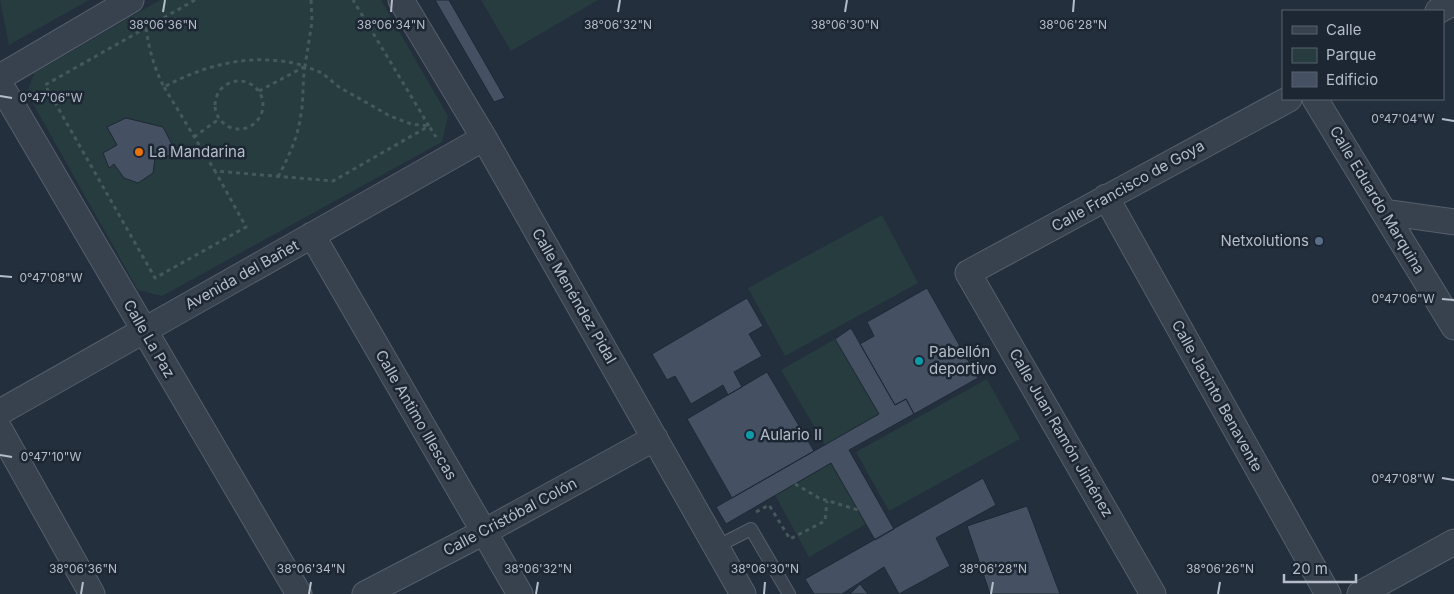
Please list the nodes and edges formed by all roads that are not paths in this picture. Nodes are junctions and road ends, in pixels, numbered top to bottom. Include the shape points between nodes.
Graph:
1 (131, 0) edge
2 (401, 0) edge
3 (1454, 2) edge
4 (1440, 10) edge
5 (0, 77) edge
6 (0, 84) edge
7 (1286, 100) edge
8 (1316, 100) edge
9 (484, 138) junction
10 (1106, 197) junction
11 (1384, 212) junction
12 (1454, 222) edge
13 (312, 235) junction
14 (968, 273) joint
15 (1454, 327) edge
16 (144, 330) junction
17 (0, 412) edge
18 (0, 430) edge
19 (655, 438) junction
20 (484, 532) junction
21 (1454, 542) edge
22 (716, 547) junction
23 (92, 594) edge
24 (299, 594) edge
25 (365, 594) edge
26 (520, 594) edge
27 (743, 594) edge
28 (789, 594) edge
29 (1153, 594) edge
30 (1328, 594) edge
31 (1360, 594) edge

1 - 5 street
2 - 9 street, Calle Menéndez Pidal
3 - 4 street
6 - 16 street, Calle La Paz
7 - 10 street, Calle Francisco de Goya
8 - 11 street, Calle Eduardo Marquina
9 - 13 street, Avenida del Bañet
9 - 19 street, Calle Menéndez Pidal
10 - 14 street, Calle Francisco de Goya
10 - 30 street, Calle Jacinto Benavente
11 - 12 street
11 - 15 street, Calle Eduardo Marquina
13 - 16 street, Avenida del Bañet
13 - 20 street, Calle Antimo Illescas
14 - 29 street, Calle Juan Ramón Jiménez
16 - 17 street, Avenida del Bañet
16 - 24 street, Calle La Paz
18 - 23 street
19 - 20 street, Calle Cristóbal Colón
19 - 22 street, Calle Menéndez Pidal
20 - 25 street, Calle Cristóbal Colón
20 - 26 street, Calle Antimo Illescas
21 - 31 street
22 - 27 street, Calle Menéndez Pidal
22 - 28 lane via 752,530

